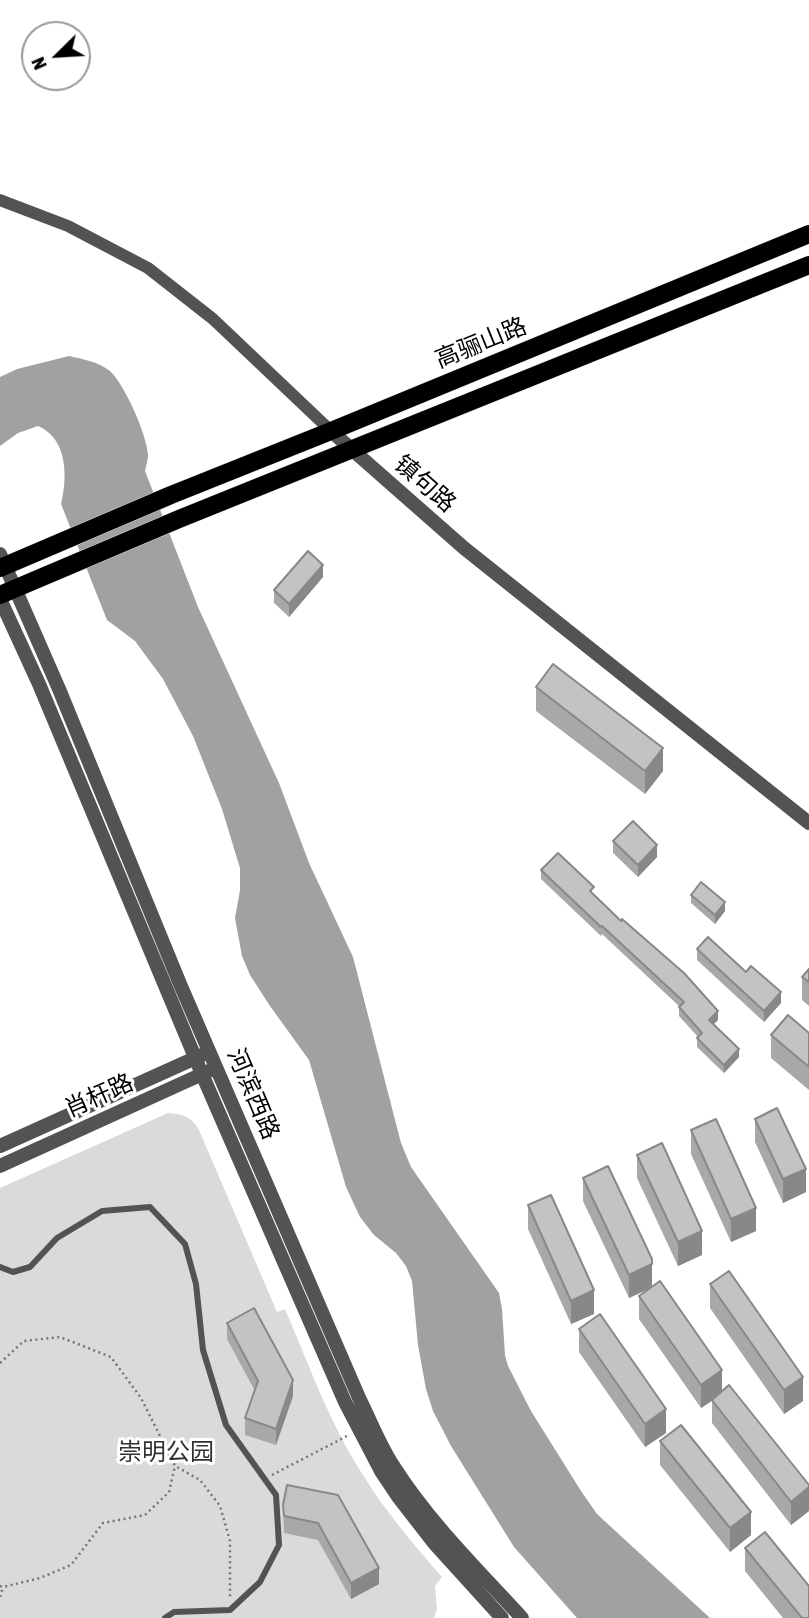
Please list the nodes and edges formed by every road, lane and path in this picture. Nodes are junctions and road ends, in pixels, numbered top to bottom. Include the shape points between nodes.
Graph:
1 (0, 200) edge
2 (809, 234) edge
3 (809, 265) edge
4 (331, 432) junction
5 (352, 451) junction
6 (2, 563) edge
7 (5, 594) edge
8 (809, 824) edge
9 (210, 1052) junction
10 (195, 1058) junction
11 (217, 1068) junction
12 (202, 1074) junction
13 (0, 1146) edge
14 (0, 1166) edge
15 (0, 1267) edge
16 (0, 1363) edge
17 (360, 1430) junction
18 (175, 1466) junction
19 (265, 1478) junction
20 (2, 1587) edge
21 (0, 1597) edge
22 (230, 1610) junction
23 (165, 1618) edge
24 (502, 1618) edge
25 (522, 1618) edge

1 - 4 street, 镇句路 via 68,226 148,268 213,319
2 - 4 main road, 高骊山路
3 - 5 main road
4 - 5 street, 镇句路
4 - 6 main road, 高骊山路
5 - 7 main road
5 - 8 street, 镇句路 via 464,548
6 - 7 street, 河滨西路
7 - 9 street, 河滨西路
7 - 10 street, 河滨西路
9 - 10 street, 肖杆路
9 - 11 street, 河滨西路
10 - 12 street, 河滨西路
10 - 13 street, 肖杆路
11 - 12 street, 肖杆路
11 - 25 street, 河滨西路 via 391,1464 443,1532
12 - 14 street, 肖杆路
12 - 17 street, 河滨西路
15 - 19 lane via 13,1272 30,1266 57,1238 102,1210 150,1207 185,1244 196,1284 203,1350 226,1425
16 - 18 path via 24,1342 60,1337 111,1357 141,1398
17 - 19 path
17 - 24 street, 河滨西路 via 399,1499
18 - 20 path via 169,1492 145,1515 103,1523 71,1565
18 - 22 path via 200,1480 220,1506 230,1541
19 - 22 lane via 276,1495 279,1545 260,1582
20 - 21 path
22 - 23 lane via 174,1612

